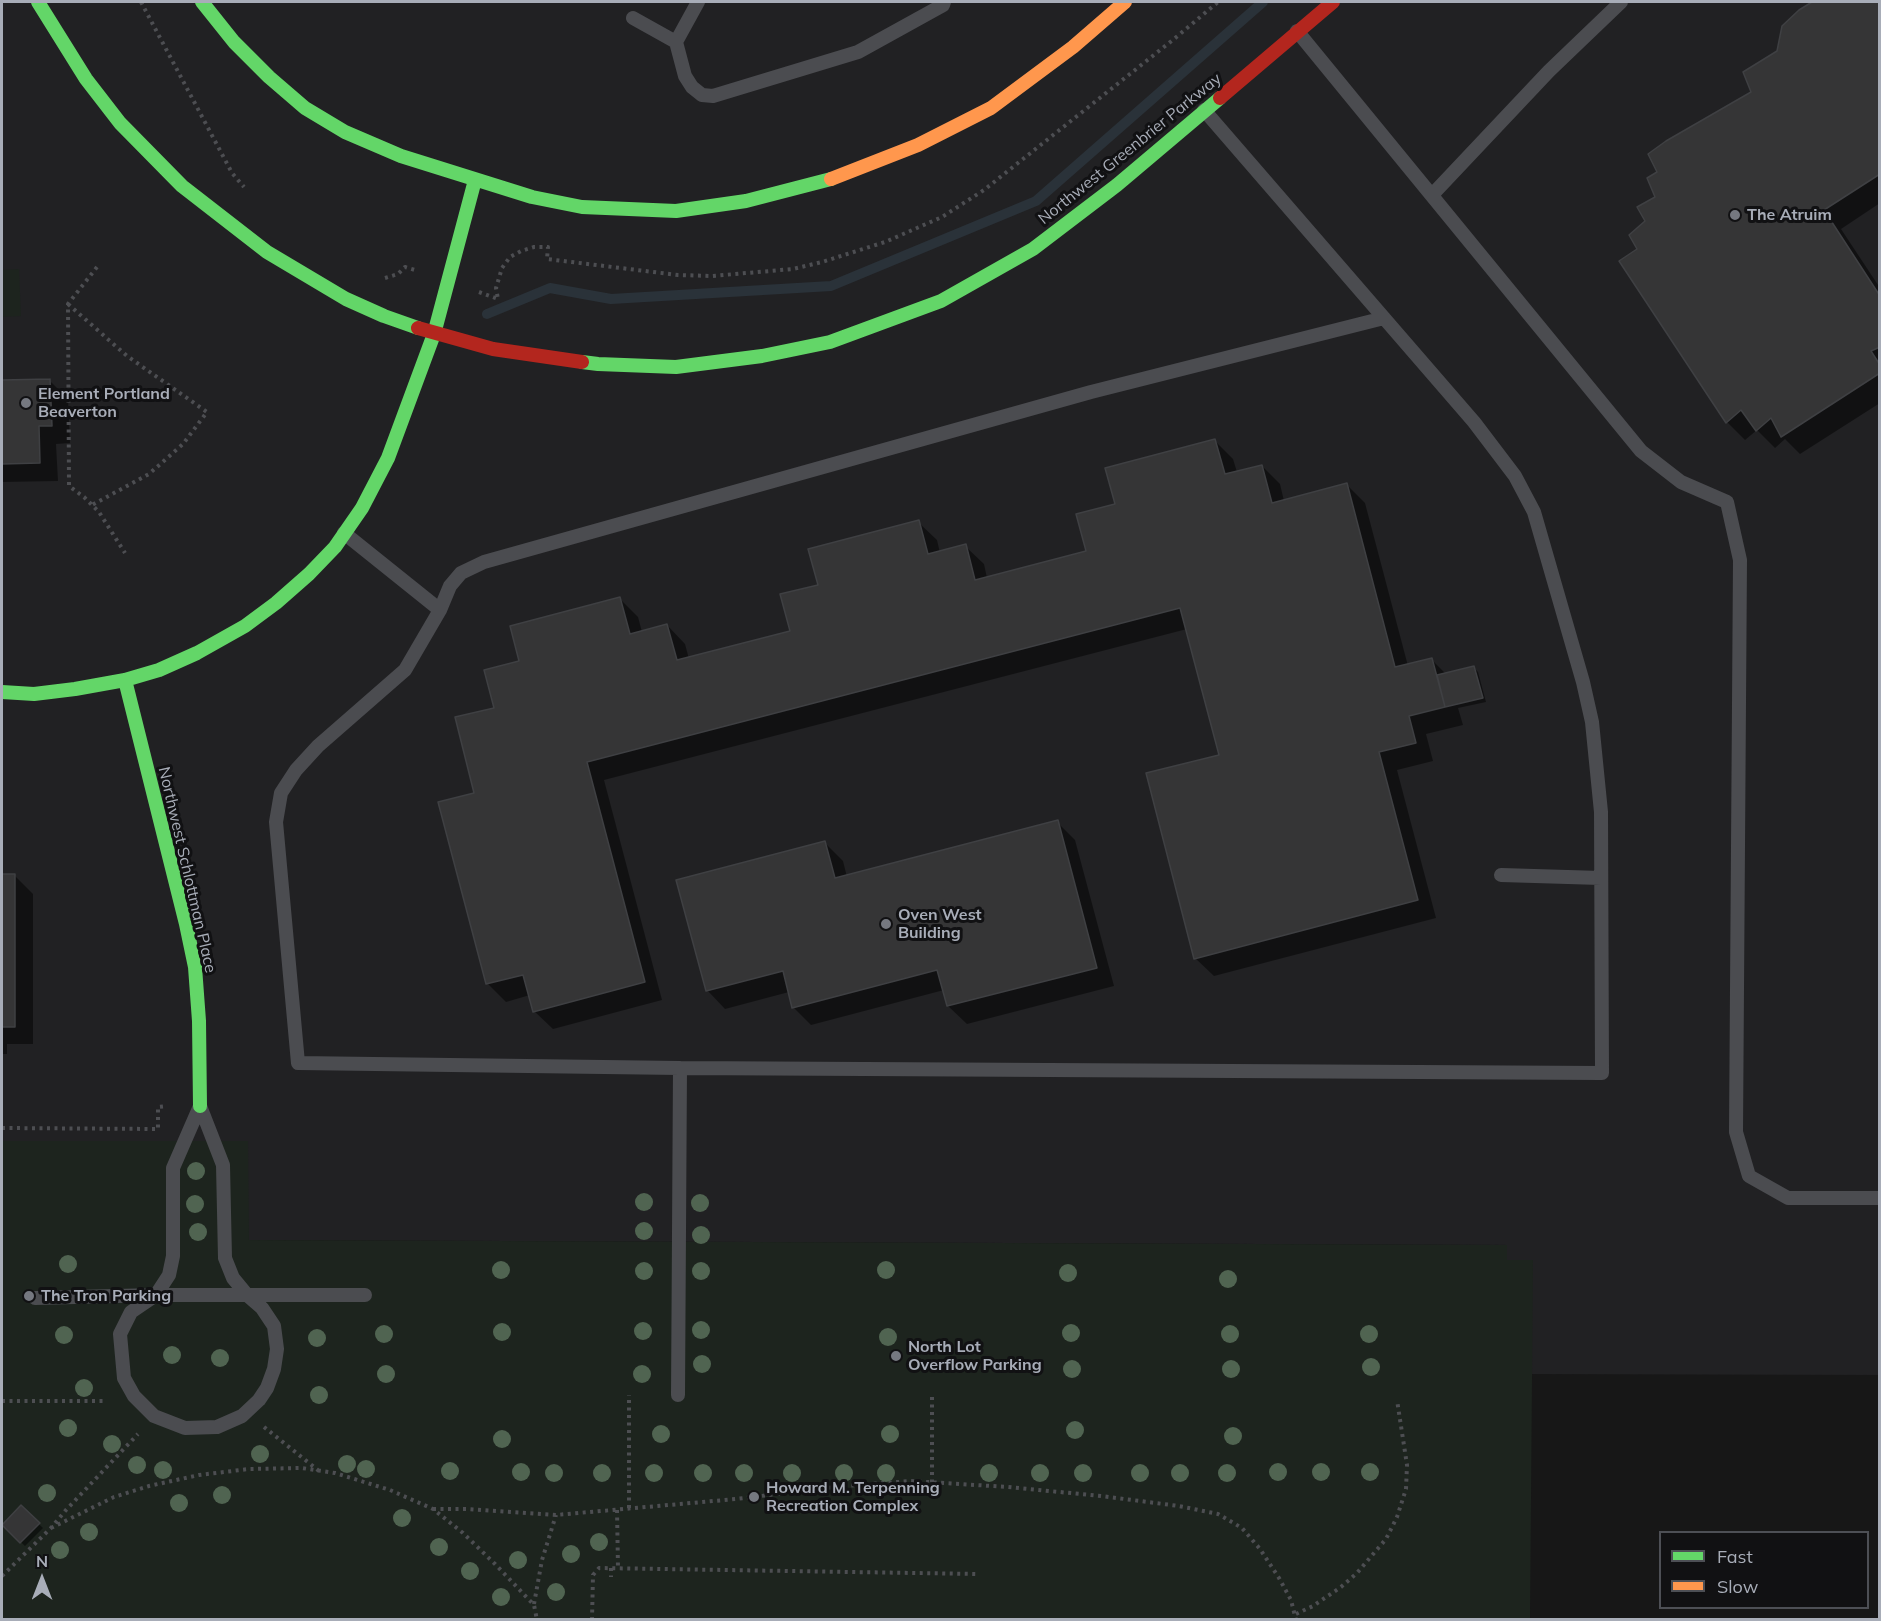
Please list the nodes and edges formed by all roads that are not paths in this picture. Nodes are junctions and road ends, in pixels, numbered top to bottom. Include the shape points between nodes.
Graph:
1 (38, 2) edge
2 (202, 2) edge
3 (698, 2) edge
4 (944, 2) edge
5 (1125, 2) edge
6 (1333, 2) edge
7 (1621, 2) edge
8 (633, 18) dead end
9 (1297, 31) junction
10 (676, 42) junction
11 (1204, 110) junction
12 (475, 180) junction
13 (1432, 195) junction
14 (1384, 318) junction
15 (434, 334) junction
16 (344, 533) junction
17 (440, 610) junction
18 (125, 680) junction
19 (2, 692) edge
20 (1501, 875) dead end
21 (1601, 878) junction
22 (680, 1068) junction
23 (200, 1106) junction
24 (1880, 1198) edge
25 (156, 1295) junction
26 (247, 1295) junction
27 (365, 1295) dead end
28 (35, 1298) dead end
29 (678, 1395) dead end

1 - 15 street, Northwest Greenbrier Parkway via 86,79 120,123 182,186 267,252 346,299
2 - 12 street via 241,49 305,108 345,132 392,152
3 - 10 lane
4 - 10 lane via 858,52 713,96 702,95 692,87
5 - 12 street via 1073,47 991,108 918,145 831,179 746,201 676,211 582,207
6 - 9 street, Northwest Greenbrier Parkway
7 - 13 lane via 1549,71
8 - 10 lane
9 - 11 street, Northwest Greenbrier Parkway
9 - 13 lane
11 - 14 lane
11 - 15 street, Northwest Greenbrier Parkway via 1118,185 1033,249 940,301 830,342 676,367 598,364 494,349
12 - 15 street
13 - 24 lane via 1641,451 1681,482 1727,502 1740,560 1736,1132 1749,1176 1788,1198
14 - 17 lane via 1091,392 484,562 462,573 450,586
14 - 21 lane via 1474,422 1515,476 1534,512 1592,722 1601,812
15 - 16 street via 388,458
16 - 17 lane
16 - 18 street via 309,574 245,626 197,653
17 - 22 lane via 405,670 318,746 281,793 276,822 298,1063
18 - 19 street via 34,694
18 - 23 street, Northwest Schlottman Place via 195,967
20 - 21 lane
21 - 22 lane via 1602,1073
22 - 29 lane
23 - 25 lane, Northwest Schlottman Place via 173,1168 173,1256 169,1275
23 - 26 lane, Northwest Schlottman Place via 223,1165 225,1258 233,1278
25 - 26 lane
25 - 26 lane, Northwest Schlottman Place via 131,1312 120,1334 124,1378 134,1396 154,1416 185,1428 217,1427 242,1416 267,1388 277,1349 274,1326
25 - 28 lane
26 - 27 lane

